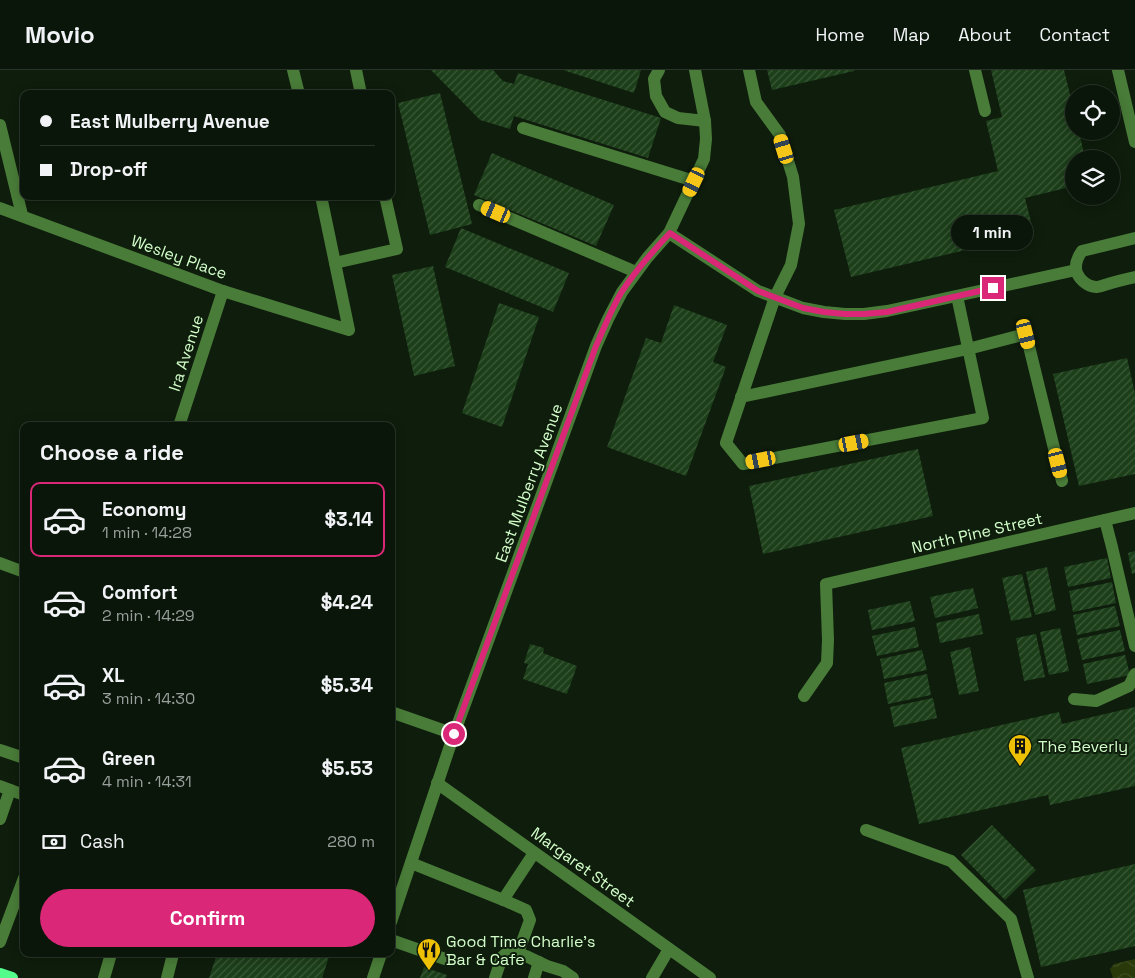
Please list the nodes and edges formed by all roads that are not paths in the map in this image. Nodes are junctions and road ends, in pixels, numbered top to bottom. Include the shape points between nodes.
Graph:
1 (294, 70) edge
2 (356, 70) edge
3 (659, 70) edge
4 (695, 70) edge
5 (749, 70) edge
6 (975, 70) edge
7 (1118, 70) edge
8 (297, 90) edge
9 (360, 90) edge
10 (985, 111) dead end
11 (705, 121) junction
12 (0, 125) edge
13 (523, 128) dead end
14 (1135, 142) edge
15 (694, 182) junction
16 (321, 200) edge
17 (386, 200) edge
18 (479, 205) dead end
19 (0, 208) edge
20 (22, 215) junction
21 (670, 233) junction
22 (1135, 238) edge
23 (335, 263) junction
24 (1076, 270) junction
25 (636, 272) junction
26 (1135, 277) edge
27 (223, 291) junction
28 (957, 296) junction
29 (774, 297) junction
30 (968, 349) junction
31 (741, 397) junction
32 (180, 422) edge
33 (1062, 481) dead end
34 (1135, 513) edge
35 (1105, 520) junction
36 (0, 563) edge
37 (20, 570) edge
38 (1135, 646) edge
39 (1135, 674) edge
40 (804, 696) dead end
41 (1074, 699) dead end
42 (395, 716) edge
43 (454, 734) junction
44 (0, 750) edge
45 (20, 757) edge
46 (437, 783) junction
47 (5, 788) edge
48 (20, 794) edge
49 (0, 819) edge
50 (866, 830) dead end
51 (534, 853) junction
52 (411, 863) junction
53 (397, 884) edge
54 (20, 889) edge
55 (395, 897) edge
56 (503, 900) junction
57 (395, 941) edge
58 (0, 942) edge
59 (669, 949) junction
60 (518, 953) junction
61 (110, 957) edge
62 (172, 957) edge
63 (380, 957) edge
64 (445, 959) dead end
65 (539, 962) junction
66 (0, 974) edge
67 (12, 978) edge
68 (104, 978) edge
69 (167, 978) edge
70 (373, 978) edge
71 (495, 978) edge
72 (534, 978) edge
73 (574, 978) edge
74 (652, 978) edge
75 (710, 978) edge
76 (1028, 978) edge

1 - 8 street
2 - 9 street
3 - 11 street via 654,79 656,96 665,112 678,118
4 - 11 street, East Mulberry Avenue
5 - 29 street via 756,102 780,135 793,176 800,224 790,265
6 - 10 street
7 - 14 street
11 - 15 street, East Mulberry Avenue via 704,159
12 - 20 street
13 - 15 street
15 - 21 street, East Mulberry Avenue
16 - 23 street
17 - 23 street via 397,249
18 - 25 street
19 - 20 street, Wesley Place
20 - 27 street, Wesley Place
21 - 25 street, East Mulberry Avenue
21 - 29 street via 758,291
22 - 24 street via 1082,251
23 - 27 street, Wesley Place via 349,330
24 - 26 street via 1083,282 1096,287
24 - 28 street
25 - 43 street, East Mulberry Avenue via 617,301 596,346
27 - 32 street, Ira Avenue
28 - 29 street via 887,312 854,314 803,308
28 - 30 street
29 - 31 street
30 - 31 street
30 - 31 street via 983,418 743,464 726,443
30 - 33 street via 1026,334
34 - 35 street, North Pine Street
35 - 38 street
35 - 40 street, North Pine Street via 826,584 827,663
36 - 37 street
39 - 41 street via 1129,686 1096,701
42 - 43 street
43 - 46 street, East Mulberry Avenue
44 - 45 street
46 - 51 street, Margaret Street
46 - 52 street, East Mulberry Avenue
47 - 48 street
47 - 49 street
50 - 76 street via 951,861 1011,919
51 - 56 street
51 - 59 street, Margaret Street
52 - 53 street, East Mulberry Avenue
52 - 56 street
53 - 55 street, East Mulberry Avenue
54 - 58 street
56 - 60 street via 526,910 530,920
57 - 64 street
59 - 74 street
59 - 75 street, Margaret Street
60 - 65 street
60 - 71 street via 510,950 502,957
61 - 68 street
62 - 69 street
63 - 70 street
65 - 72 street
65 - 73 street
66 - 67 main road

